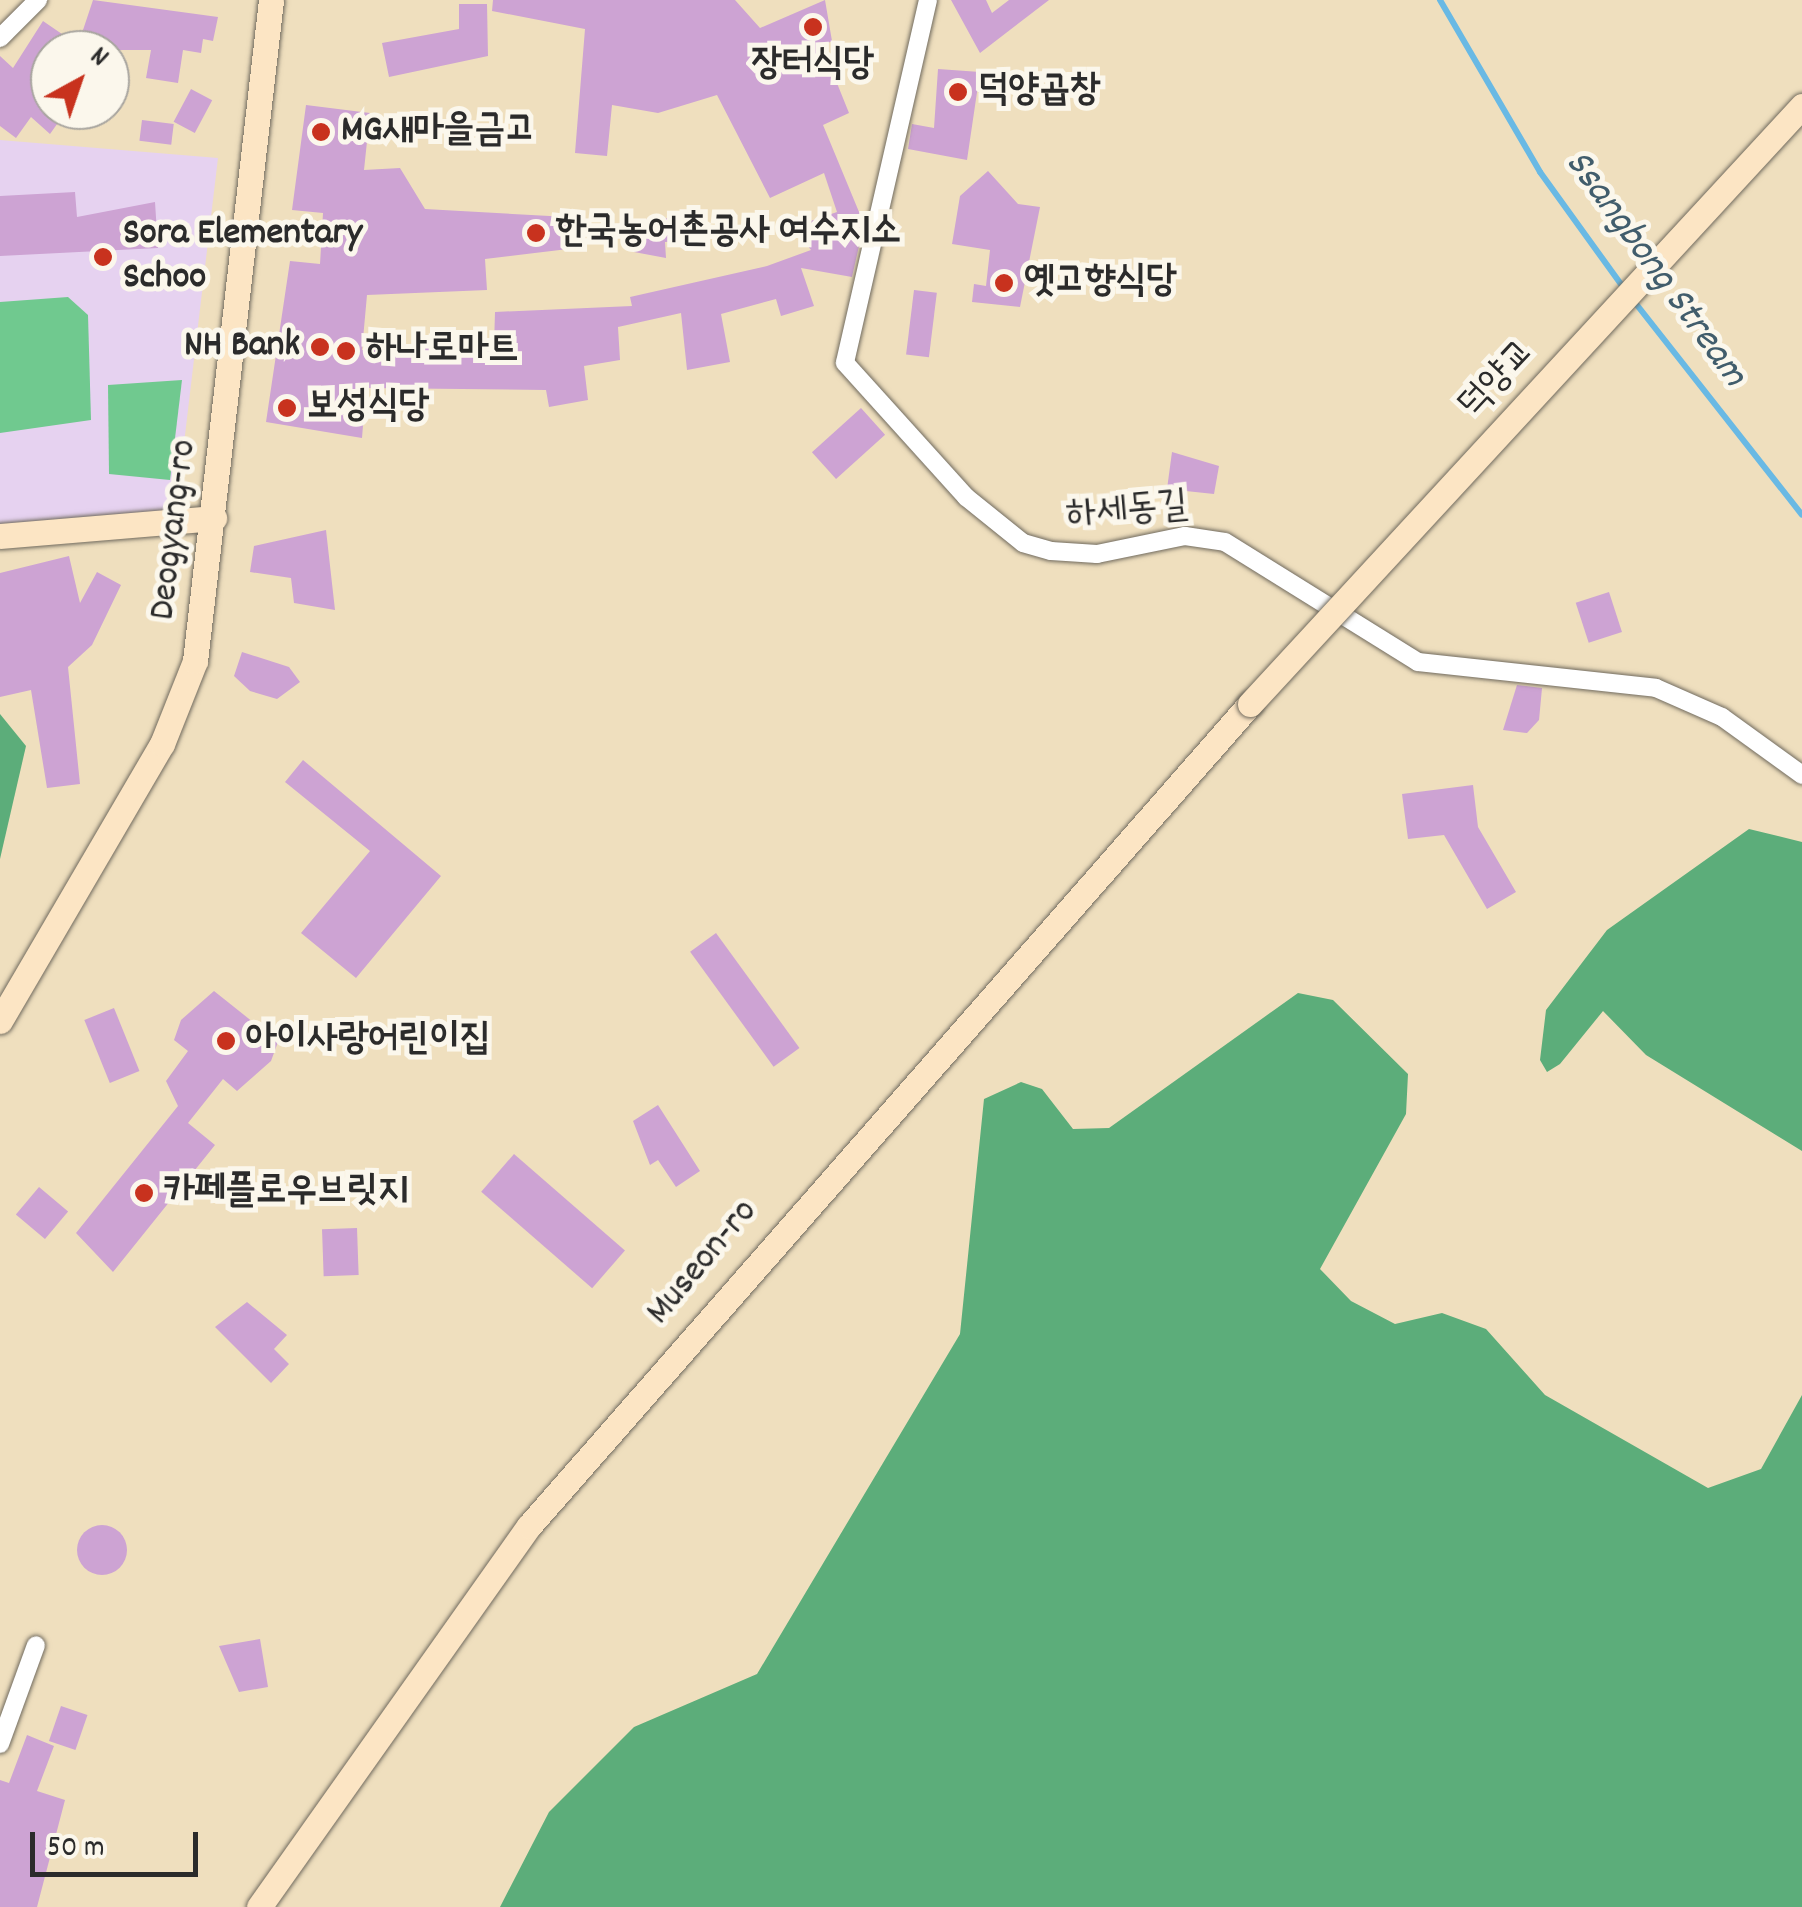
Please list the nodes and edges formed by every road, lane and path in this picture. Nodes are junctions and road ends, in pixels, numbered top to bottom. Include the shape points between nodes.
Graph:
1 (38, 0) edge
2 (271, 0) edge
3 (931, 4) edge
4 (0, 38) edge
5 (1802, 106) edge
6 (214, 518) junction
7 (0, 536) edge
8 (1250, 704) joint
9 (1802, 775) edge
10 (0, 1021) edge
11 (36, 1646) dead end
12 (0, 1744) edge
13 (259, 1907) edge

1 - 4 street
2 - 6 street, Deogyang-ro
3 - 9 street, 하세동길 via 845,363 966,497 1023,542 1052,551 1104,553 1186,536 1225,542 1418,662 1656,688 1722,717
5 - 8 street, 덕양교, bridge
6 - 7 street
6 - 10 street, Deogyang-ro via 200,643 178,711
8 - 13 street, Museon-ro via 529,1526
11 - 12 street

